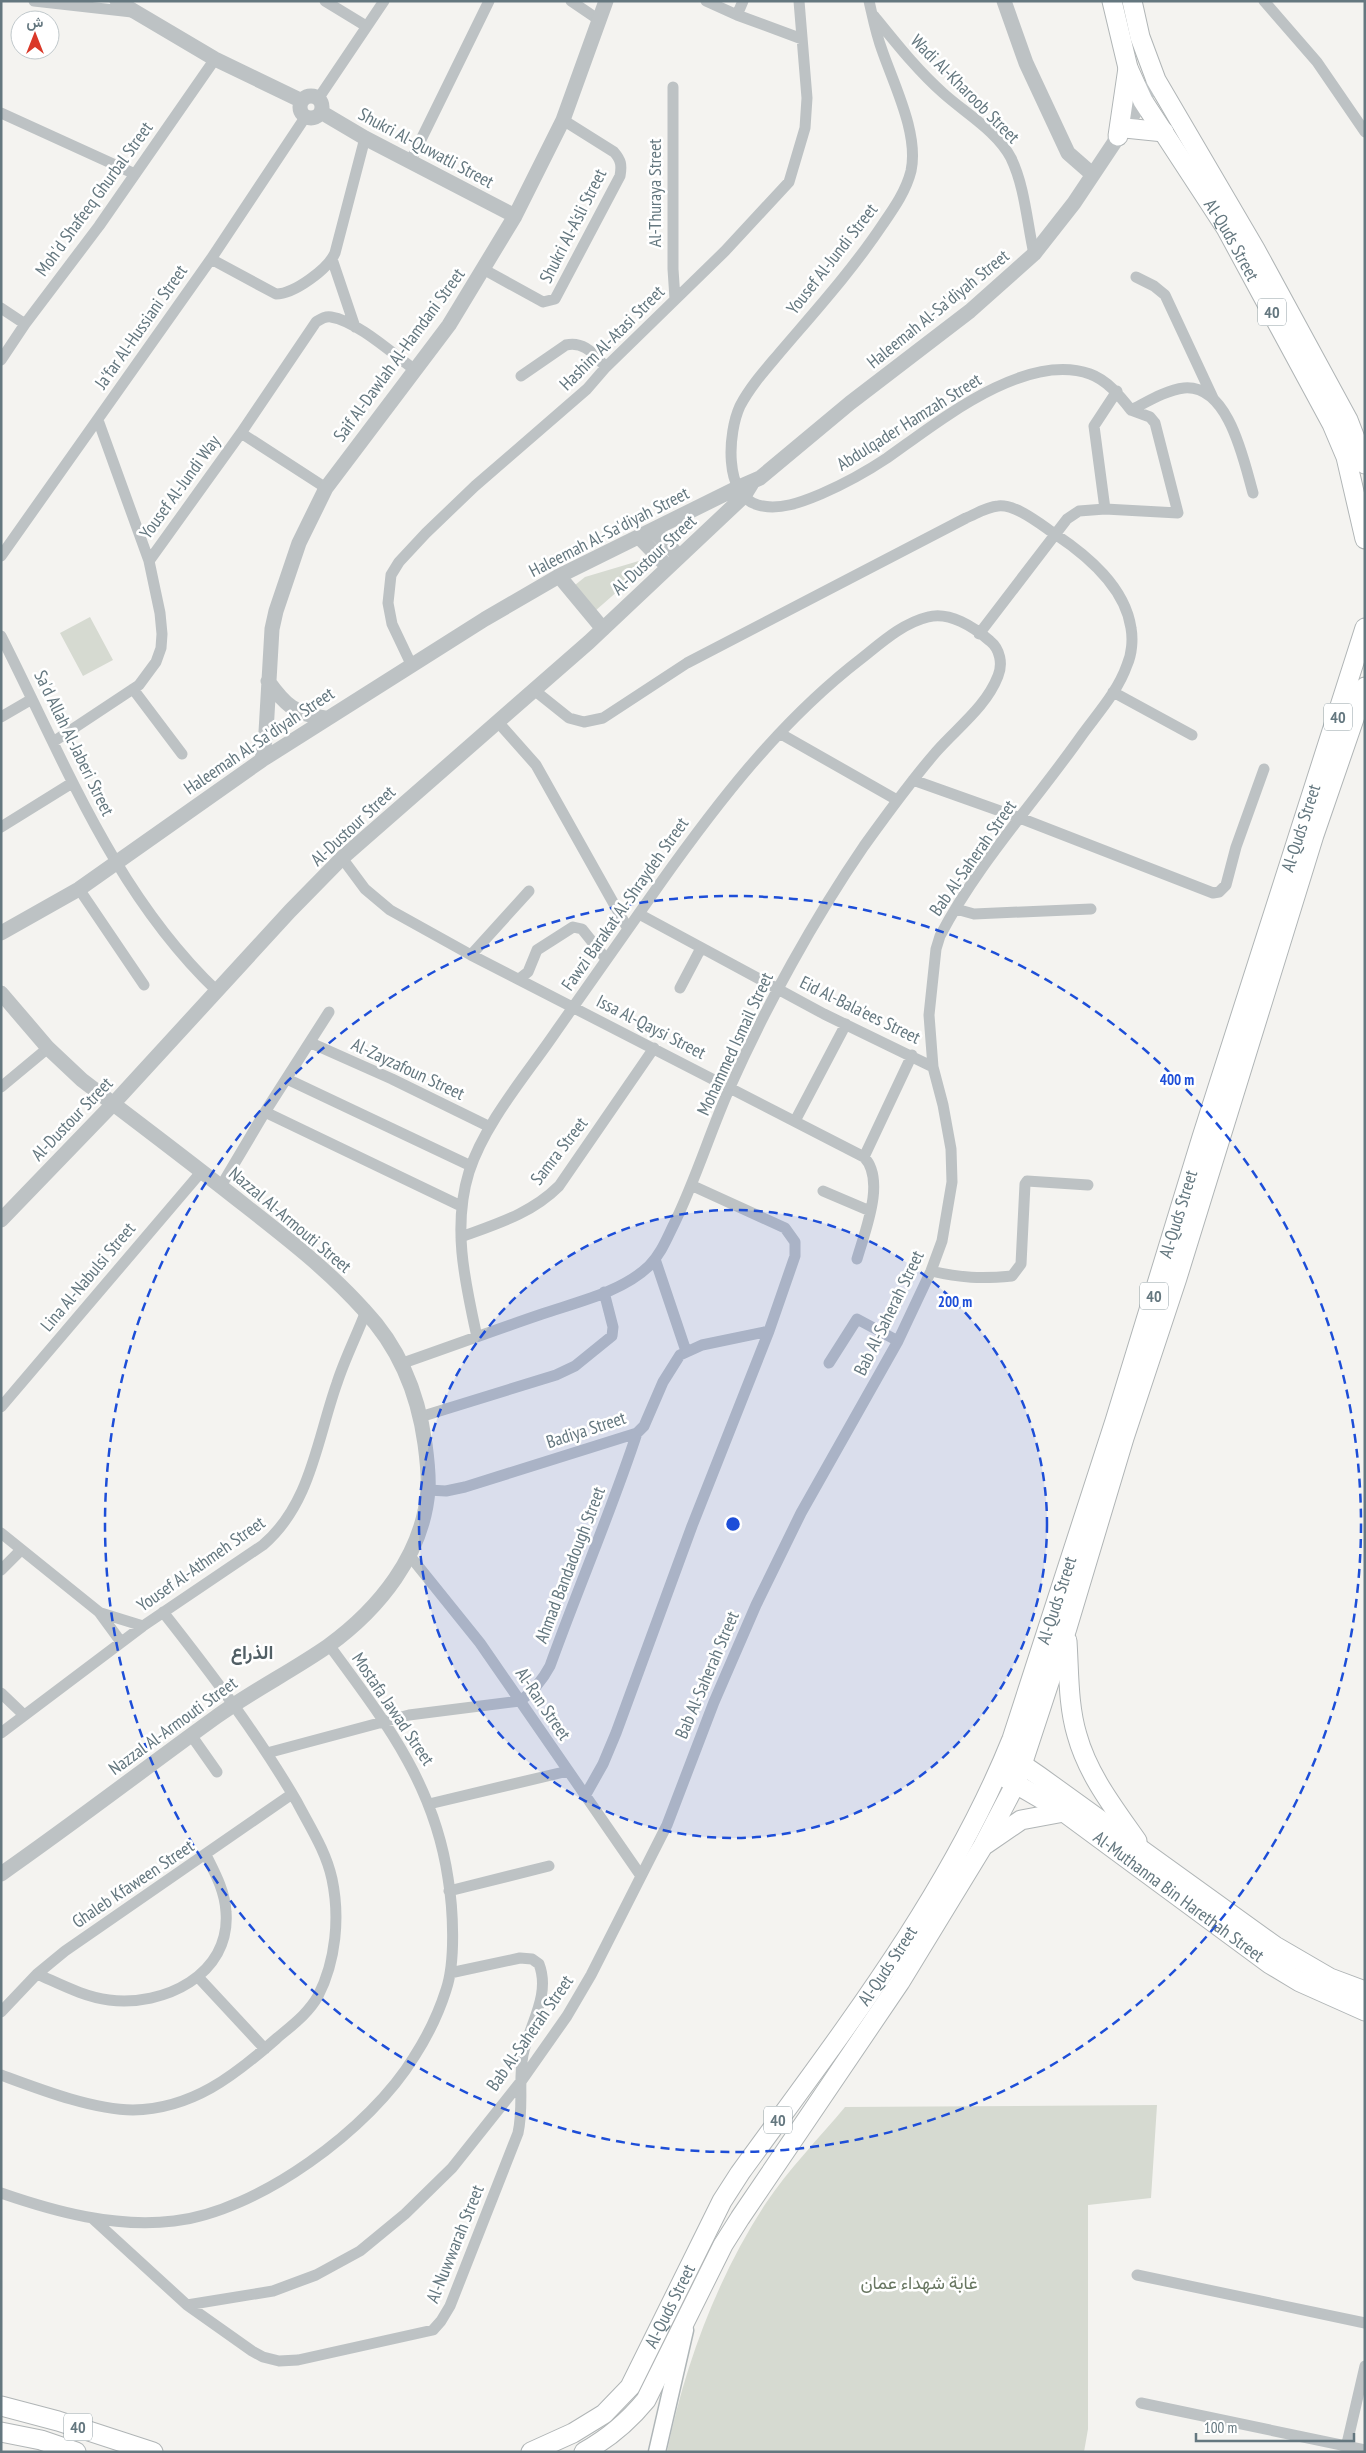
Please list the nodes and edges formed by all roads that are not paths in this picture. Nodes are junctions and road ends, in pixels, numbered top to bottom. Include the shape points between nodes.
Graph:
1 (34, 1) edge
2 (117, 1) edge
3 (325, 1) edge
4 (384, 1) edge
5 (489, 1) edge
6 (571, 1) edge
7 (606, 1) edge
8 (706, 1) edge
9 (743, 1) edge
10 (799, 1) edge
11 (869, 1) edge
12 (1004, 1) edge
13 (1112, 1) edge
14 (1132, 1) edge
15 (1264, 1) edge
16 (136, 13) junction
17 (872, 13) junction
18 (737, 15) junction
19 (599, 20) junction
20 (366, 26) junction
21 (802, 38) junction
22 (215, 59) junction
23 (1128, 68) junction
24 (1156, 80) junction
25 (673, 87) dead end
26 (302, 101) junction
27 (1143, 101) junction
28 (320, 105) junction
29 (1, 113) edge
30 (306, 116) junction
31 (563, 120) junction
32 (1122, 132) junction
33 (1164, 132) junction
34 (1365, 132) edge
35 (364, 138) junction
36 (410, 162) junction
37 (134, 174) junction
38 (1092, 174) junction
39 (515, 216) junction
40 (1034, 254) junction
41 (211, 259) junction
42 (332, 259) junction
43 (483, 269) junction
44 (1136, 277) dead end
45 (674, 299) junction
46 (1, 308) edge
47 (25, 324) junction
48 (355, 327) junction
49 (1, 360) edge
50 (606, 366) junction
51 (415, 370) junction
52 (521, 376) dead end
53 (1117, 391) junction
54 (1214, 400) junction
55 (1131, 410) junction
56 (98, 420) junction
57 (240, 433) junction
58 (1365, 464) edge
59 (326, 488) junction
60 (744, 489) junction
61 (1253, 493) dead end
62 (1105, 509) junction
63 (654, 530) junction
64 (1055, 534) junction
65 (640, 538) junction
66 (1365, 539) edge
67 (1, 556) edge
68 (679, 556) junction
69 (149, 561) junction
70 (668, 567) junction
71 (559, 576) junction
72 (1365, 628) edge
73 (602, 629) junction
74 (980, 634) junction
75 (1, 636) edge
76 (411, 664) junction
77 (268, 682) junction
78 (1365, 687) edge
79 (133, 689) junction
80 (534, 690) junction
81 (1113, 692) junction
82 (32, 698) junction
83 (1, 717) edge
84 (325, 718) junction
85 (497, 721) junction
86 (780, 734) junction
87 (1192, 735) dead end
88 (53, 742) junction
89 (182, 754) dead end
90 (262, 760) junction
91 (1264, 769) dead end
92 (913, 780) junction
93 (72, 783) junction
94 (897, 800) junction
95 (1020, 818) junction
96 (1, 827) edge
97 (342, 858) junction
98 (116, 864) junction
99 (79, 889) junction
100 (529, 891) dead end
101 (956, 909) junction
102 (1091, 909) dead end
103 (639, 914) junction
104 (628, 929) junction
105 (1, 933) edge
106 (701, 948) junction
107 (471, 955) junction
108 (606, 959) junction
109 (519, 979) junction
110 (144, 985) dead end
111 (680, 988) dead end
112 (217, 990) junction
113 (779, 990) junction
114 (1, 993) edge
115 (574, 1006) junction
116 (329, 1012) dead end
117 (846, 1024) junction
118 (311, 1043) junction
119 (48, 1048) junction
120 (654, 1048) junction
121 (912, 1055) junction
122 (933, 1067) junction
123 (287, 1079) junction
124 (1, 1087) edge
125 (730, 1087) junction
126 (113, 1104) junction
127 (265, 1112) junction
128 (795, 1121) junction
129 (490, 1127) junction
130 (864, 1157) junction
131 (471, 1166) junction
132 (202, 1171) junction
133 (1088, 1185) dead end
134 (221, 1186) junction
135 (693, 1186) junction
136 (823, 1191) dead end
137 (462, 1206) junction
138 (870, 1212) junction
139 (1, 1220) edge
140 (461, 1237) junction
141 (655, 1259) junction
142 (857, 1259) dead end
143 (931, 1271) junction
144 (604, 1292) junction
145 (366, 1311) junction
146 (769, 1331) junction
147 (477, 1337) junction
148 (898, 1341) junction
149 (686, 1350) junction
150 (402, 1363) junction
151 (829, 1363) dead end
152 (1, 1407) edge
153 (420, 1417) junction
154 (637, 1433) junction
155 (428, 1490) junction
156 (1, 1534) edge
157 (21, 1550) junction
158 (410, 1556) junction
159 (1, 1570) edge
160 (99, 1612) junction
161 (164, 1612) junction
162 (143, 1626) junction
163 (1067, 1628) junction
164 (122, 1642) junction
165 (329, 1645) junction
166 (1, 1693) edge
167 (520, 1701) junction
168 (233, 1704) junction
169 (24, 1715) junction
170 (384, 1720) junction
171 (1, 1733) edge
172 (191, 1735) junction
173 (267, 1753) junction
174 (1023, 1765) junction
175 (1000, 1767) junction
176 (568, 1771) junction
177 (217, 1772) dead end
178 (1016, 1782) junction
179 (292, 1794) junction
180 (585, 1796) junction
181 (429, 1804) junction
182 (1064, 1812) junction
183 (983, 1846) junction
184 (206, 1855) junction
185 (1148, 1856) junction
186 (549, 1866) dead end
187 (1, 1874) edge
188 (641, 1876) junction
189 (449, 1891) junction
190 (37, 1974) junction
191 (450, 1974) junction
192 (199, 1978) junction
193 (1365, 1991) edge
194 (1365, 2011) edge
195 (1, 2012) edge
196 (265, 2049) junction
197 (1, 2075) edge
198 (522, 2080) junction
199 (1, 2193) edge
200 (92, 2218) junction
201 (1137, 2275) dead end
202 (187, 2305) junction
203 (689, 2314) junction
204 (1365, 2324) edge
205 (1365, 2366) edge
206 (1141, 2403) dead end
207 (1, 2406) edge
208 (1, 2432) edge
209 (110, 2445) edge
210 (1346, 2449) edge
211 (143, 2450) edge
212 (1365, 2450) edge
213 (76, 2452) edge
214 (531, 2452) edge
215 (584, 2452) edge
216 (657, 2452) edge

1 - 16 street
2 - 16 street
3 - 20 street
4 - 20 street
5 - 36 street
6 - 19 street
7 - 19 street, Saif Al-Dawlah Al-Hamdani Street
8 - 18 street
9 - 18 street
10 - 21 street, Hashim Al-Atasi Street
11 - 17 street, Yousef Al-Jundi Street
12 - 38 street via 1026,63 1068,153
13 - 23 highway, Al-Quds Street / 40
14 - 24 highway, Al-Quds Street / 40 via 1140,37
15 - 34 street via 1317,62
16 - 22 street
17 - 40 street, Wadi Al-Kharoob Street via 905,56 1006,151 1015,169
17 - 60 street, Yousef Al-Jundi Street via 907,120 912,144 912,169 902,195 868,247 760,376 739,408 731,456
18 - 21 street
19 - 31 street, Saif Al-Dawlah Al-Hamdani Street
20 - 28 street
21 - 45 street, Hashim Al-Atasi Street via 805,128 789,182 725,251
22 - 26 street
22 - 37 street, Moh'd Shafeeq Ghurbal Street
23 - 27 highway, Al-Quds Street / 40
23 - 32 highway
24 - 27 street, Haleemah Al-Sa'diyah Street
24 - 58 highway, Al-Quds Street / 40 via 1255,249 1348,420
25 - 45 street, Al-Thuraya Street
26 - 28 street via 312,96
26 - 30 street via 301,109
27 - 32 street, Haleemah Al-Sa'diyah Street
27 - 33 highway, Al-Quds Street / 40
28 - 30 street via 314,117
28 - 35 street, Shukri Al-Quwatli Street
29 - 37 street
30 - 41 street, Ja'far Al-Hussiani Street
31 - 39 street, Saif Al-Dawlah Al-Hamdani Street
31 - 43 street, Shukri Al-A'sli Street via 614,152 622,166 620,176 569,273 555,299 543,302
32 - 33 highway
32 - 38 street, Haleemah Al-Sa'diyah Street
33 - 66 highway, Al-Quds Street / 40 via 1226,228 1332,424 1346,457
35 - 36 street, Shukri Al-Quwatli Street
35 - 42 street
36 - 39 street, Shukri Al-Quwatli Street
37 - 47 street, Moh'd Shafeeq Ghurbal Street
38 - 40 street, Haleemah Al-Sa'diyah Street
39 - 43 street, Saif Al-Dawlah Al-Hamdani Street
40 - 60 street, Haleemah Al-Sa'diyah Street via 970,311 850,402
41 - 42 street via 276,294 291,291
41 - 56 street, Ja'far Al-Hussiani Street
42 - 48 street
43 - 51 street, Saif Al-Dawlah Al-Hamdani Street via 449,324
44 - 54 street via 1165,295
45 - 50 street, Hashim Al-Atasi Street
46 - 47 street
47 - 49 street, Moh'd Shafeeq Ghurbal Street
48 - 51 street, Yousef Al-Jundi Way
48 - 57 street, Yousef Al-Jundi Way via 332,317 316,322
50 - 52 street via 587,348 573,344 566,345
50 - 76 street, Hashim Al-Atasi Street via 566,409 475,486 399,562 391,576 388,603 392,624
51 - 59 street, Saif Al-Dawlah Al-Hamdani Street
53 - 55 street
53 - 60 street, Abdulqader Hamzah Street via 1091,374 1061,370 1036,373 966,403 868,471 800,503 767,507 750,502
53 - 62 street via 1094,426
54 - 55 street via 1199,390 1185,388 1173,390
54 - 61 street via 1233,428
55 - 62 street via 1150,417 1155,423 1178,513
56 - 67 street, Ja'far Al-Hussiani Street
56 - 69 street
57 - 59 street
57 - 69 street, Yousef Al-Jundi Way
59 - 77 street, Saif Al-Dawlah Al-Hamdani Street via 299,543 276,611
60 - 63 street, Haleemah Al-Sa'diyah Street
60 - 68 street, Al-Dustour Street
62 - 64 street via 1077,512
63 - 65 street, Haleemah Al-Sa'diyah Street
63 - 68 street
64 - 74 street
64 - 80 street, Bab Al-Saherah Street via 1007,507 988,508 708,651 594,721 569,718
64 - 81 street, Bab Al-Saherah Street via 1100,571 1122,599 1127,611 1132,629 1128,665
65 - 70 street
65 - 71 street, Haleemah Al-Sa'diyah Street
68 - 70 street, Al-Dustour Street
69 - 79 street via 160,613 161,648 149,673
70 - 73 street, Al-Dustour Street
71 - 73 street
71 - 76 street, Haleemah Al-Sa'diyah Street
72 - 175 highway, Al-Quds Street / 40 via 1115,1421
73 - 80 street, Al-Dustour Street
74 - 86 street, Fawzi Barakat Al-Shraydeh Street via 946,616 927,617 909,624 828,684
74 - 92 street, Mohammed Ismail Street via 994,643 999,653 997,680 986,698
75 - 82 street, Sa'd Allah Al-Jaberi Street
76 - 84 street, Haleemah Al-Sa'diyah Street
77 - 84 street via 288,706 310,716
77 - 90 street, Saif Al-Dawlah Al-Hamdani Street
78 - 163 highway, Al-Quds Street / 40 via 1314,834
79 - 88 street
79 - 89 street
80 - 85 street, Al-Dustour Street
81 - 87 street
81 - 95 street, Bab Al-Saherah Street
82 - 83 street
82 - 88 street, Sa'd Allah Al-Jaberi Street
84 - 90 street, Haleemah Al-Sa'diyah Street
85 - 97 street, Al-Dustour Street
85 - 104 street via 536,765
86 - 94 street
86 - 103 street, Fawzi Barakat Al-Shraydeh Street via 748,766 708,816
88 - 93 street, Sa'd Allah Al-Jaberi Street
90 - 98 street, Haleemah Al-Sa'diyah Street
91 - 95 street via 1226,885 1219,892 1204,890
92 - 94 street, Mohammed Ismail Street
92 - 95 street
93 - 96 street
93 - 98 street, Sa'd Allah Al-Jaberi Street
94 - 113 street, Mohammed Ismail Street via 846,872
95 - 101 street, Bab Al-Saherah Street
97 - 107 street, Issa Al-Qaysi Street via 365,889 390,910
97 - 112 street, Al-Dustour Street
98 - 99 street, Haleemah Al-Sa'diyah Street
98 - 112 street, Sa'd Allah Al-Jaberi Street via 180,954
99 - 105 street, Haleemah Al-Sa'diyah Street
99 - 110 street
100 - 107 street
101 - 102 street via 974,914
101 - 122 street, Bab Al-Saherah Street via 936,949 929,1014
103 - 104 street, Fawzi Barakat Al-Shraydeh Street
103 - 106 street, Eid Al-Bala'ees Street
104 - 108 street, Fawzi Barakat Al-Shraydeh Street
106 - 111 street
106 - 113 street, Eid Al-Bala'ees Street
107 - 109 street, Issa Al-Qaysi Street
108 - 109 street via 582,929 573,927 537,950 528,972
108 - 115 street, Fawzi Barakat Al-Shraydeh Street
109 - 115 street, Issa Al-Qaysi Street
112 - 126 street, Al-Dustour Street
113 - 117 street, Eid Al-Bala'ees Street
113 - 125 street, Mohammed Ismail Street
114 - 119 street, Nazzal Al-Armouti Street
115 - 120 street, Issa Al-Qaysi Street
115 - 129 street, Fawzi Barakat Al-Shraydeh Street
116 - 118 street
117 - 121 street, Eid Al-Bala'ees Street
117 - 128 street
118 - 123 street
118 - 129 street, Al-Zayzafoun Street
119 - 124 street
119 - 126 street, Nazzal Al-Armouti Street
120 - 125 street, Issa Al-Qaysi Street
120 - 140 street, Samra Street via 559,1186 546,1199 515,1217
121 - 122 street, Eid Al-Bala'ees Street
121 - 130 street
122 - 143 street, Bab Al-Saherah Street via 948,1126 952,1182 942,1241
123 - 127 street
123 - 131 street
125 - 128 street, Issa Al-Qaysi Street
125 - 135 street, Mohammed Ismail Street
126 - 132 street, Nazzal Al-Armouti Street
126 - 139 street, Al-Dustour Street
127 - 134 street
127 - 137 street
128 - 130 street, Issa Al-Qaysi Street
129 - 131 street, Fawzi Barakat Al-Shraydeh Street
130 - 138 street via 874,1172
131 - 137 street, Fawzi Barakat Al-Shraydeh Street
132 - 134 street, Nazzal Al-Armouti Street
132 - 152 street, Lina Al-Nabulsi Street
133 - 143 street via 1027,1181 1022,1264 1012,1276 961,1278
134 - 145 street, Nazzal Al-Armouti Street via 311,1257
135 - 141 street, Mohammed Ismail Street
135 - 146 street via 785,1228 791,1235 796,1247 795,1256
136 - 138 street
137 - 140 street, Fawzi Barakat Al-Shraydeh Street
138 - 142 street
140 - 147 street, Fawzi Barakat Al-Shraydeh Street via 462,1264
141 - 144 street, Mohammed Ismail Street via 641,1272
141 - 149 street
143 - 148 street, Bab Al-Saherah Street
144 - 147 street, Mohammed Ismail Street
144 - 153 street via 613,1327 612,1336 575,1366 556,1375
145 - 150 street, Nazzal Al-Armouti Street
145 - 161 street, Yousef Al-Athmeh Street via 337,1382 298,1503 287,1521 263,1545
146 - 149 street
146 - 180 street via 613,1740
147 - 150 street, Mohammed Ismail Street
148 - 151 street via 857,1319
148 - 188 street, Bab Al-Saherah Street via 780,1554 714,1702 667,1825
149 - 154 street, Badiya Street via 671,1367 644,1426
150 - 153 street, Nazzal Al-Armouti Street
153 - 155 street, Nazzal Al-Armouti Street
154 - 155 street, Badiya Street via 465,1487
154 - 167 street, Ahmad Bandadough Street via 550,1666 536,1688
155 - 158 street, Nazzal Al-Armouti Street
156 - 157 street
157 - 159 street
157 - 160 street
158 - 165 street, Nazzal Al-Armouti Street via 391,1585 365,1614
158 - 167 street, Al-Ran Street via 480,1642
160 - 162 street
160 - 164 street
161 - 162 street, Yousef Al-Athmeh Street
161 - 168 street
162 - 164 street, Yousef Al-Athmeh Street
163 - 174 highway, Al-Quds Street / 40
163 - 185 highway via 1070,1687 1077,1735 1088,1765 1108,1800
164 - 169 street, Yousef Al-Athmeh Street
165 - 168 street, Nazzal Al-Armouti Street
165 - 170 street, Mostafa Jawad Street
166 - 169 street
167 - 170 street via 423,1712
167 - 176 street, Al-Ran Street
168 - 172 street, Nazzal Al-Armouti Street
168 - 173 street
169 - 171 street, Yousef Al-Athmeh Street
170 - 173 street
170 - 181 street, Mostafa Jawad Street via 418,1777
172 - 177 street
172 - 187 street, Nazzal Al-Armouti Street
173 - 179 street
174 - 175 highway, Al-Muthanna Bin Harethah Street
174 - 178 highway, Al-Quds Street / 40
174 - 185 highway, Al-Muthanna Bin Harethah Street
175 - 178 highway, Al-Muthanna Bin Harethah Street
175 - 214 highway, Al-Quds Street / 40 via 968,1836 880,1979 722,2201 630,2387 604,2414 573,2434
176 - 180 street, Al-Ran Street
176 - 181 street
178 - 182 highway, Al-Muthanna Bin Harethah Street
178 - 183 highway, Al-Quds Street / 40
179 - 184 street, Ghaleb Kfaween Street
179 - 196 street via 319,1842 328,1866 335,1896 336,1926 332,1956 316,1999 306,2013
180 - 188 street, Al-Ran Street
181 - 189 street, Mostafa Jawad Street via 444,1854
182 - 183 highway via 1021,1820
182 - 194 highway, Al-Muthanna Bin Harethah Street via 1270,1964 1318,1991
183 - 203 highway, Al-Quds Street / 40 via 900,1982 753,2196 723,2245
184 - 190 street, Ghaleb Kfaween Street via 65,1951
184 - 192 street via 223,1892 226,1928 213,1959
185 - 193 highway, Al-Muthanna Bin Harethah Street via 1275,1946 1330,1978
186 - 189 street
188 - 198 street, Bab Al-Saherah Street via 579,1996
189 - 191 street, Mostafa Jawad Street
190 - 192 street via 84,1994 117,2001 159,1998
190 - 195 street, Ghaleb Kfaween Street
191 - 198 street, Al-Nuwwarah Street via 520,1958 532,1959 539,1964 542,1992 523,2052
191 - 200 street, Mostafa Jawad Street via 444,1995 418,2050 394,2085 338,2141 293,2174 252,2197 177,2221 146,2223
192 - 196 street
196 - 197 street via 218,2086 187,2101 164,2107 131,2110 102,2106 48,2093
198 - 202 street, Bab Al-Saherah Street via 452,2168 405,2214 360,2251 316,2275 273,2291
198 - 202 street, Al-Nuwwarah Street via 523,2105 518,2133 450,2306 433,2330 298,2360 278,2361 257,2354
199 - 200 street, Mostafa Jawad Street via 60,2212
200 - 202 street, Al-Nuwwarah Street
201 - 204 street
203 - 215 highway, Al-Quds Street / 40 via 646,2400 628,2422
203 - 216 main road
205 - 210 street
206 - 210 street
207 - 209 highway, 40
208 - 213 highway, 40 via 41,2440
209 - 211 highway, 40
210 - 212 street

